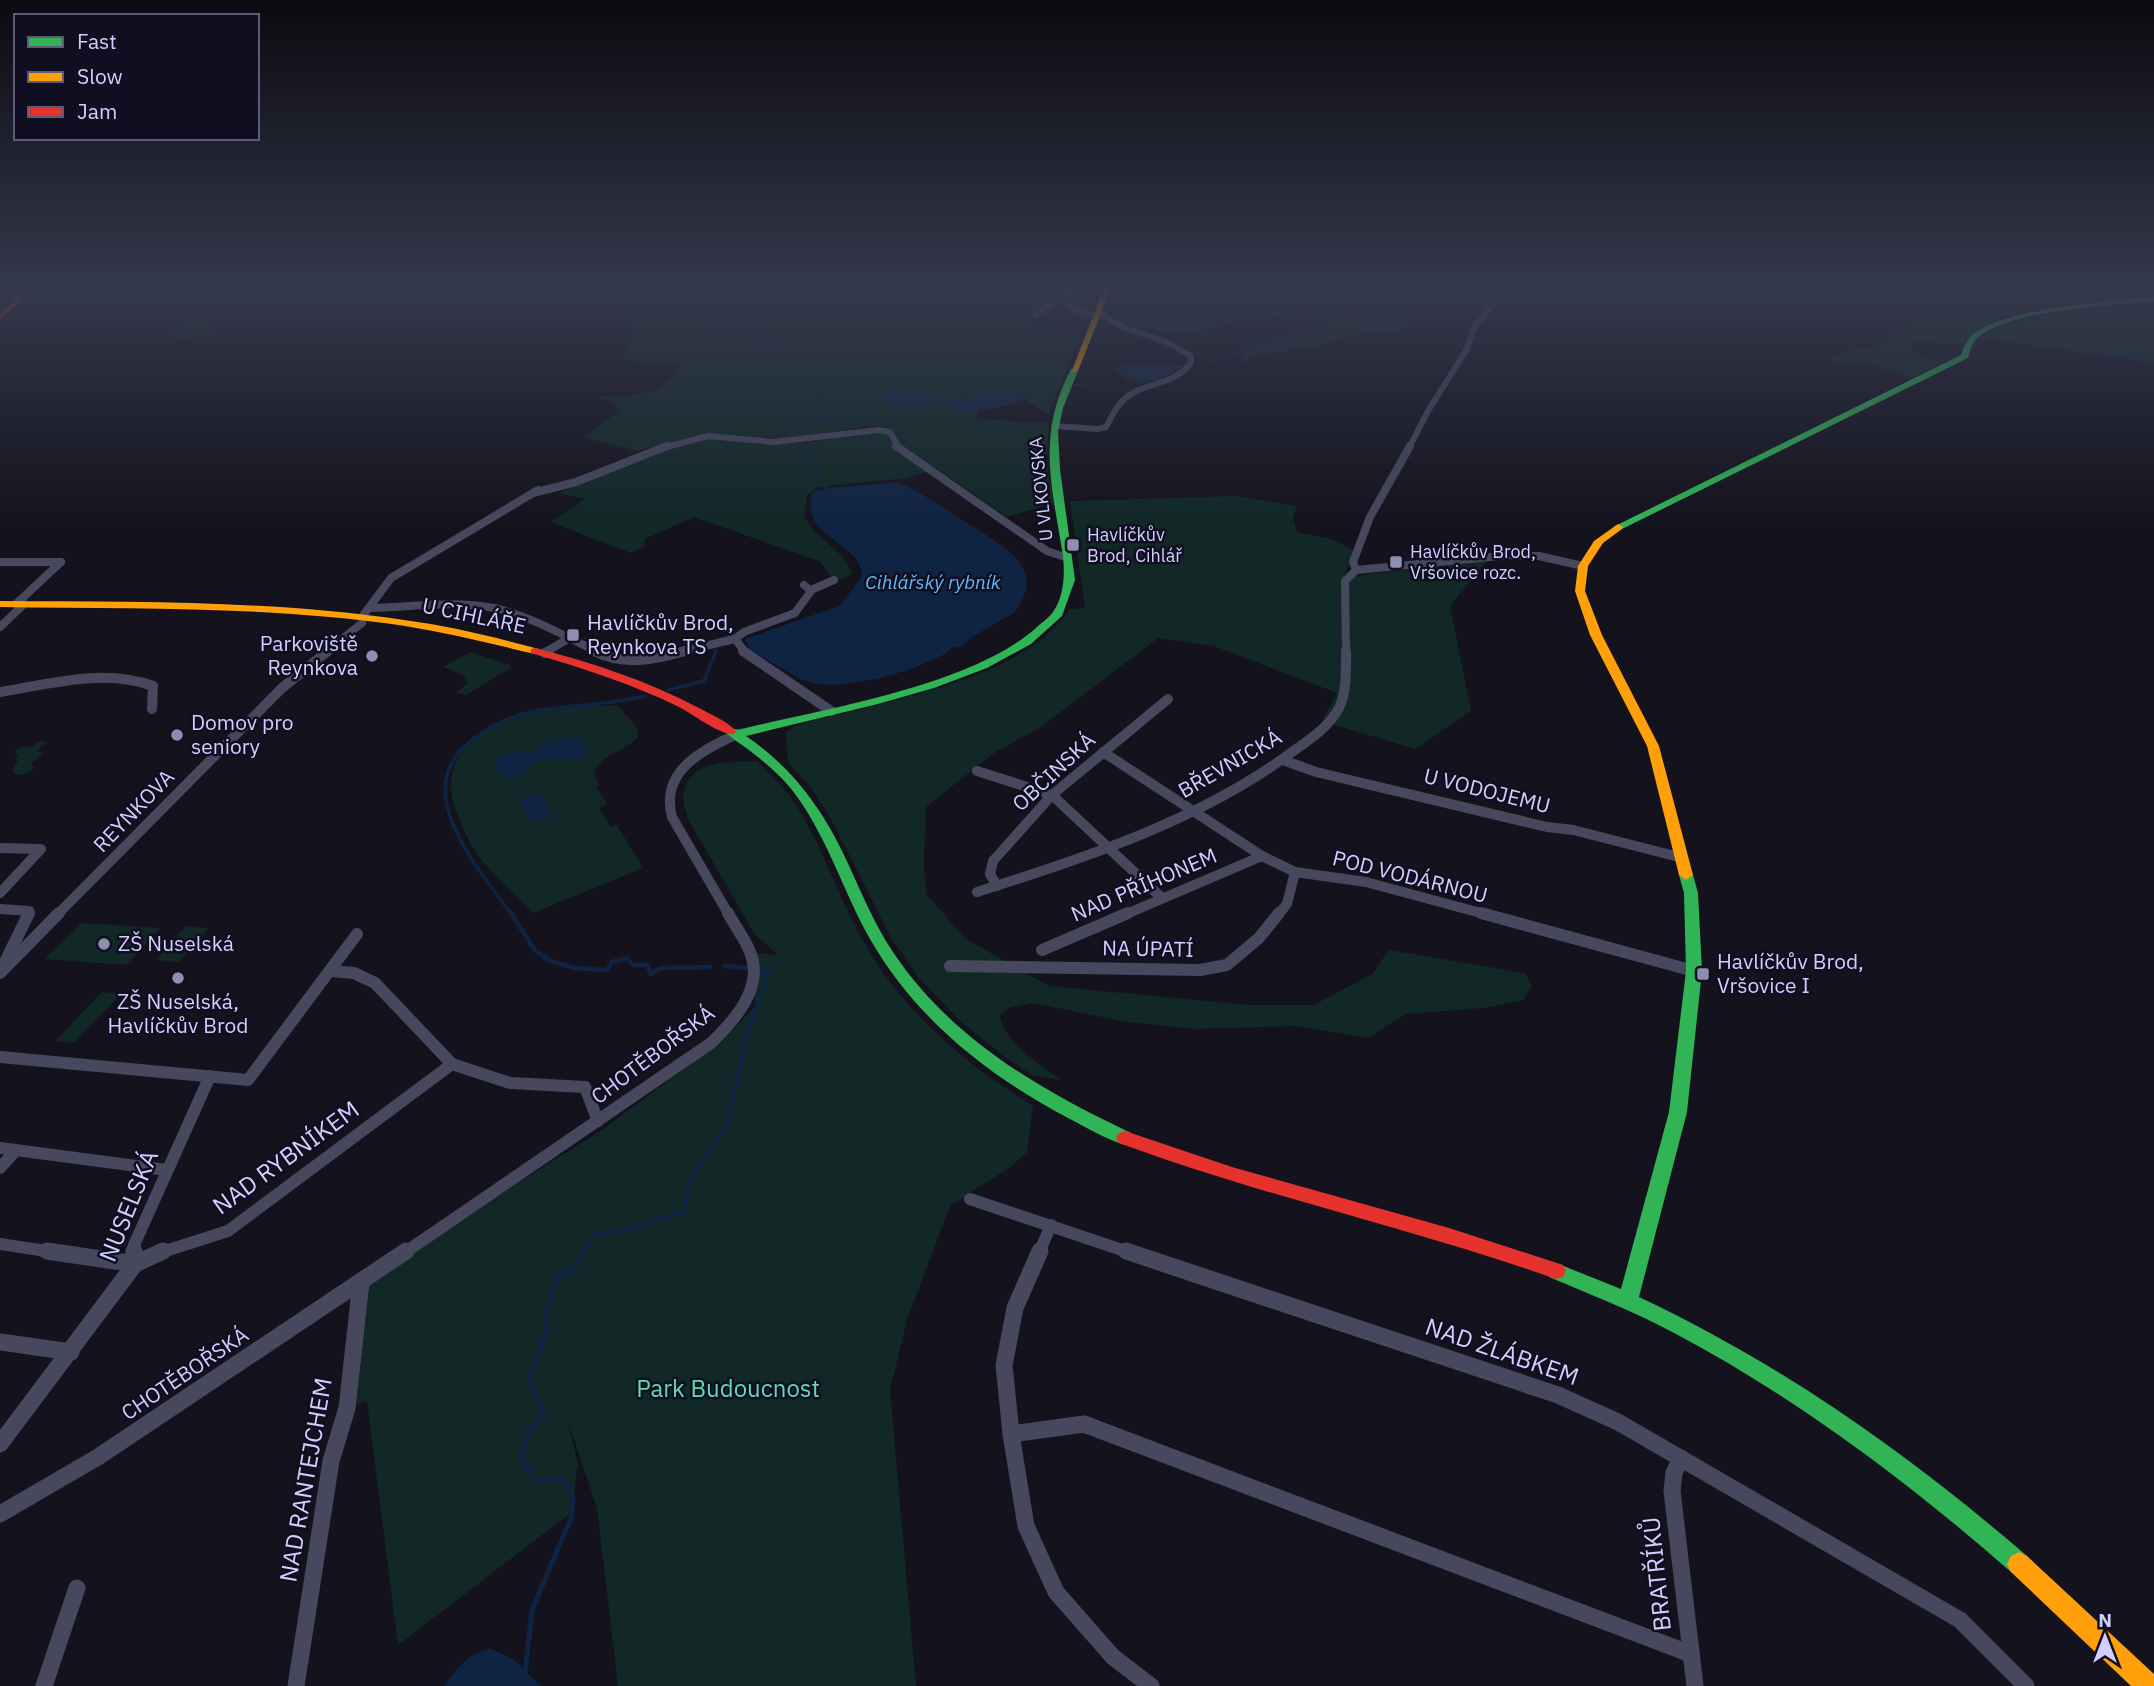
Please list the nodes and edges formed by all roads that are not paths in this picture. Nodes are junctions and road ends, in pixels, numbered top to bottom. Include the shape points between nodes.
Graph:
1 (1076, 367) edge
2 (1188, 367) edge
3 (1456, 367) edge
4 (1943, 367) edge
5 (1054, 426) junction
6 (546, 485) dead end
7 (533, 493) junction
8 (1068, 558) junction
9 (0, 562) edge
10 (1583, 566) junction
11 (1356, 570) junction
12 (834, 580) dead end
13 (0, 604) edge
14 (20, 604) junction
15 (365, 616) junction
16 (0, 627) edge
17 (571, 637) junction
18 (735, 639) junction
19 (545, 653) junction
20 (0, 692) edge
21 (1168, 699) dead end
22 (152, 709) dead end
23 (831, 711) junction
24 (737, 734) junction
25 (1103, 752) junction
26 (1283, 760) junction
27 (977, 771) dead end
28 (1052, 795) junction
29 (1193, 810) junction
30 (1107, 846) junction
31 (0, 848) edge
32 (1262, 856) junction
33 (1683, 858) junction
34 (1294, 872) junction
35 (997, 886) junction
36 (977, 892) dead end
37 (0, 893) edge
38 (1162, 898) junction
39 (0, 909) edge
40 (357, 934) dead end
41 (1042, 950) dead end
42 (950, 966) dead end
43 (331, 971) junction
44 (1694, 971) junction
45 (0, 972) edge
46 (0, 1057) edge
47 (452, 1065) junction
48 (210, 1076) junction
49 (598, 1121) junction
50 (0, 1148) edge
51 (16, 1150) junction
52 (0, 1168) edge
53 (167, 1170) junction
54 (970, 1199) dead end
55 (1051, 1225) junction
56 (0, 1244) edge
57 (135, 1264) junction
58 (361, 1282) junction
59 (1628, 1300) junction
60 (0, 1342) edge
61 (71, 1352) junction
62 (1011, 1434) junction
63 (0, 1444) edge
64 (1681, 1458) junction
65 (0, 1514) edge
66 (77, 1588) dead end
67 (1691, 1654) junction
68 (44, 1686) edge
69 (296, 1686) edge
70 (1151, 1686) edge
71 (1695, 1686) edge
72 (2026, 1686) edge
73 (2148, 1686) edge

1 - 5 main road, U VLKOVSKA
2 - 5 street via 1182,376 1130,394 1106,427
3 - 11 street, BŘEVNICKÁ via 1370,517 1353,562
4 - 10 main road via 1617,528 1598,541
5 - 8 main road, U VLKOVSKA
6 - 7 street, REYNKOVA
7 - 8 street, U VLKOVSKA via 708,436 774,442 868,429 890,432 896,446 915,460 1047,551
7 - 15 street, REYNKOVA via 391,578
8 - 23 main road, CHOTĚBOŘSKÁ via 1070,587 1063,608 1030,643 957,676
9 - 14 street via 61,562
10 - 11 street via 1511,555
10 - 33 main road via 1580,591 1653,746
11 - 26 street, BŘEVNICKÁ via 1345,581 1341,704 1328,723
12 - 18 street via 807,587 802,606 794,613
13 - 14 main road, U CIHLÁŘE
14 - 15 main road, U CIHLÁŘE
14 - 16 street
15 - 17 street via 486,607 521,615
15 - 19 main road, U CIHLÁŘE
15 - 45 street, REYNKOVA via 282,688
17 - 18 street via 605,656 632,661
17 - 19 street
18 - 23 street via 750,657
19 - 24 main road, U CIHLÁŘE via 637,685
20 - 22 street via 131,679 153,686
21 - 25 street, OBČINSKÁ
23 - 24 main road, CHOTĚBOŘSKÁ
24 - 49 street, CHOTĚBOŘSKÁ via 685,765 671,786 668,804 671,817 751,953 753,969 745,1004 711,1043
24 - 59 main road, U CIHLÁŘE via 799,790 885,953 933,1012 995,1065 1061,1107 1140,1145 1208,1169 1496,1249
25 - 28 street, OBČINSKÁ
25 - 29 street, POD VODÁRNOU
26 - 29 street, BŘEVNICKÁ
26 - 33 street, U VODOJEMU via 1316,772
27 - 28 street
28 - 30 street
28 - 35 street, OBČINSKÁ via 993,860 990,877
29 - 30 street, BŘEVNICKÁ
29 - 32 street, POD VODÁRNOU
30 - 35 street, BŘEVNICKÁ
30 - 38 street
31 - 37 street via 41,849
32 - 34 street, POD VODÁRNOU
32 - 38 street, NAD PŘÍHONEM
33 - 44 main road via 1692,893
34 - 42 street, NA ÚPATÍ via 1287,904 1259,938 1227,964 1200,970 1150,971
34 - 44 street, POD VODÁRNOU via 1366,882
35 - 36 street, BŘEVNICKÁ
38 - 41 street, NAD PŘÍHONEM
39 - 45 street via 29,911
40 - 43 street
43 - 47 street via 354,973 374,983
43 - 48 street via 248,1080
44 - 59 main road via 1678,1112
46 - 48 street
47 - 49 street via 510,1083 585,1087
47 - 57 street, NAD RYBNÍKEM via 228,1231
48 - 53 street, NUSELSKÁ
49 - 58 street, CHOTĚBOŘSKÁ
50 - 51 street
51 - 52 street
51 - 53 street
53 - 57 street, NUSELSKÁ via 134,1245
54 - 55 street, NAD ŽLÁBKEM
55 - 62 street via 1012,1320 1004,1365
55 - 64 street, NAD ŽLÁBKEM via 1558,1395
56 - 57 street
57 - 61 street, NUSELSKÁ
58 - 65 street, CHOTĚBOŘSKÁ via 97,1458
58 - 69 street, NAD RANTEJCHEM via 347,1408 331,1461
59 - 73 main road, U CIHLÁŘE via 1770,1377 1899,1463 2021,1565
60 - 61 street
61 - 63 street, NUSELSKÁ
62 - 67 street via 1084,1424
62 - 70 street via 1026,1526 1056,1591 1113,1657
64 - 67 street, BRATŘÍKŮ via 1672,1491
64 - 72 street, NAD ŽLÁBKEM via 1960,1620
66 - 68 street
67 - 71 street, BRATŘÍKŮ

